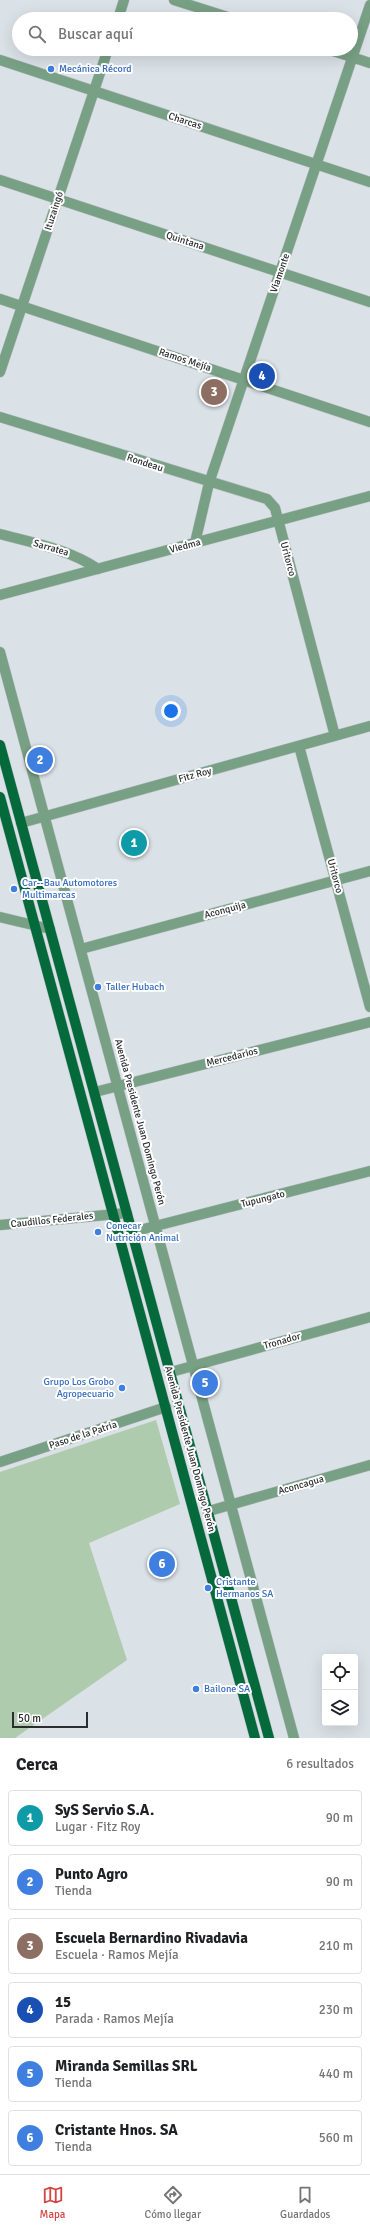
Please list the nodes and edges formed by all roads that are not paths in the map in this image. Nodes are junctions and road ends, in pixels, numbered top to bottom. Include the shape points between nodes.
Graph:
1 (124, 0) edge
2 (174, 0) edge
3 (370, 5) edge
4 (120, 12) edge
5 (212, 12) edge
6 (358, 40) edge
7 (106, 56) edge
8 (349, 56) edge
9 (352, 57) junction
10 (0, 60) edge
11 (370, 63) edge
12 (94, 91) junction
13 (316, 164) junction
14 (0, 180) edge
15 (370, 182) edge
16 (58, 199) junction
17 (280, 272) junction
18 (0, 299) edge
19 (370, 302) edge
20 (22, 306) junction
21 (0, 372) edge
22 (244, 379) junction
23 (0, 417) edge
24 (370, 422) edge
25 (209, 483) junction
26 (370, 496) edge
27 (278, 521) junction
28 (0, 534) edge
29 (196, 543) junction
30 (98, 569) junction
31 (0, 595) edge
32 (0, 652) edge
33 (370, 726) edge
34 (335, 736) junction
35 (0, 744) edge
36 (299, 746) junction
37 (0, 798) edge
38 (44, 816) junction
39 (21, 823) junction
40 (370, 871) edge
41 (336, 880) junction
42 (0, 918) edge
43 (36, 926) junction
44 (50, 929) junction
45 (81, 949) junction
46 (370, 1007) edge
47 (370, 1022) edge
48 (118, 1086) junction
49 (95, 1092) junction
50 (370, 1171) edge
51 (127, 1213) junction
52 (114, 1214) junction
53 (0, 1225) edge
54 (156, 1226) junction
55 (132, 1232) junction
56 (370, 1317) edge
57 (193, 1366) junction
58 (171, 1372) junction
59 (166, 1407) junction
60 (0, 1462) edge
61 (370, 1465) edge
62 (231, 1506) junction
63 (209, 1511) junction
64 (255, 1738) edge
65 (269, 1738) edge
66 (294, 1738) edge

1 - 4 street
2 - 5 street
3 - 6 street, Viamonte
7 - 12 street, Ituzaingó
8 - 9 street
9 - 11 street
9 - 13 street, Viamonte
10 - 12 street, Charcas
12 - 13 street, Charcas
12 - 16 street, Ituzaingó
13 - 15 street, Charcas
13 - 17 street, Viamonte
14 - 16 street, Quintana
16 - 17 street, Quintana
16 - 20 street, Ituzaingó
17 - 19 street, Quintana
17 - 22 street, Viamonte
18 - 20 street, Ramos Mejía
20 - 21 street, Ituzaingó
20 - 22 street, Ramos Mejía
22 - 24 street, Ramos Mejía
22 - 25 street, Viamonte
23 - 25 street, Rondeau
25 - 27 street, Rondeau via 267,499 276,508
25 - 29 street, Viamonte
26 - 27 street, Viedma
27 - 29 street, Viedma
27 - 34 street, Uritorco
28 - 30 street, Sarratea via 68,552
29 - 30 street, Viedma
30 - 31 street, Viedma
32 - 38 street, Avenida Presidente Juan Domingo Perón
33 - 34 street, Fitz Roy
34 - 36 street, Fitz Roy
35 - 39 main road, Avenida Presidente Juan Domingo Perón
36 - 38 street, Fitz Roy
36 - 41 street, Uritorco
37 - 43 main road, Avenida Presidente Juan Domingo Perón
38 - 39 street, Fitz Roy
38 - 45 street, Avenida Presidente Juan Domingo Perón
39 - 44 main road, Avenida Presidente Juan Domingo Perón
40 - 41 street, Aconquija
41 - 45 street, Aconquija
41 - 46 street, Uritorco
42 - 43 street
43 - 44 street
43 - 52 main road, Avenida Presidente Juan Domingo Perón
44 - 49 main road, Avenida Presidente Juan Domingo Perón
45 - 48 street, Avenida Presidente Juan Domingo Perón
47 - 48 street, Mercedarios
48 - 49 street, Mercedarios
48 - 54 street, Avenida Presidente Juan Domingo Perón
49 - 51 main road, Avenida Presidente Juan Domingo Perón
50 - 54 street, Tupungato
51 - 52 street, Caudillos Federales
51 - 55 main road, Avenida Presidente Juan Domingo Perón
52 - 53 street, Caudillos Federales
52 - 59 main road, Avenida Presidente Juan Domingo Perón
54 - 55 street, Tupungato
54 - 57 street, Avenida Presidente Juan Domingo Perón
55 - 58 main road, Avenida Presidente Juan Domingo Perón
56 - 57 street, Tronador
57 - 58 street, Tronador
57 - 62 street, Avenida Presidente Juan Domingo Perón
58 - 63 main road, Avenida Presidente Juan Domingo Perón
59 - 60 street, Paso de la Patria
59 - 64 main road, Avenida Presidente Juan Domingo Perón
61 - 62 street, Aconcagua
62 - 63 street, Aconcagua
62 - 66 street, Avenida Presidente Juan Domingo Perón
63 - 65 main road, Avenida Presidente Juan Domingo Perón

